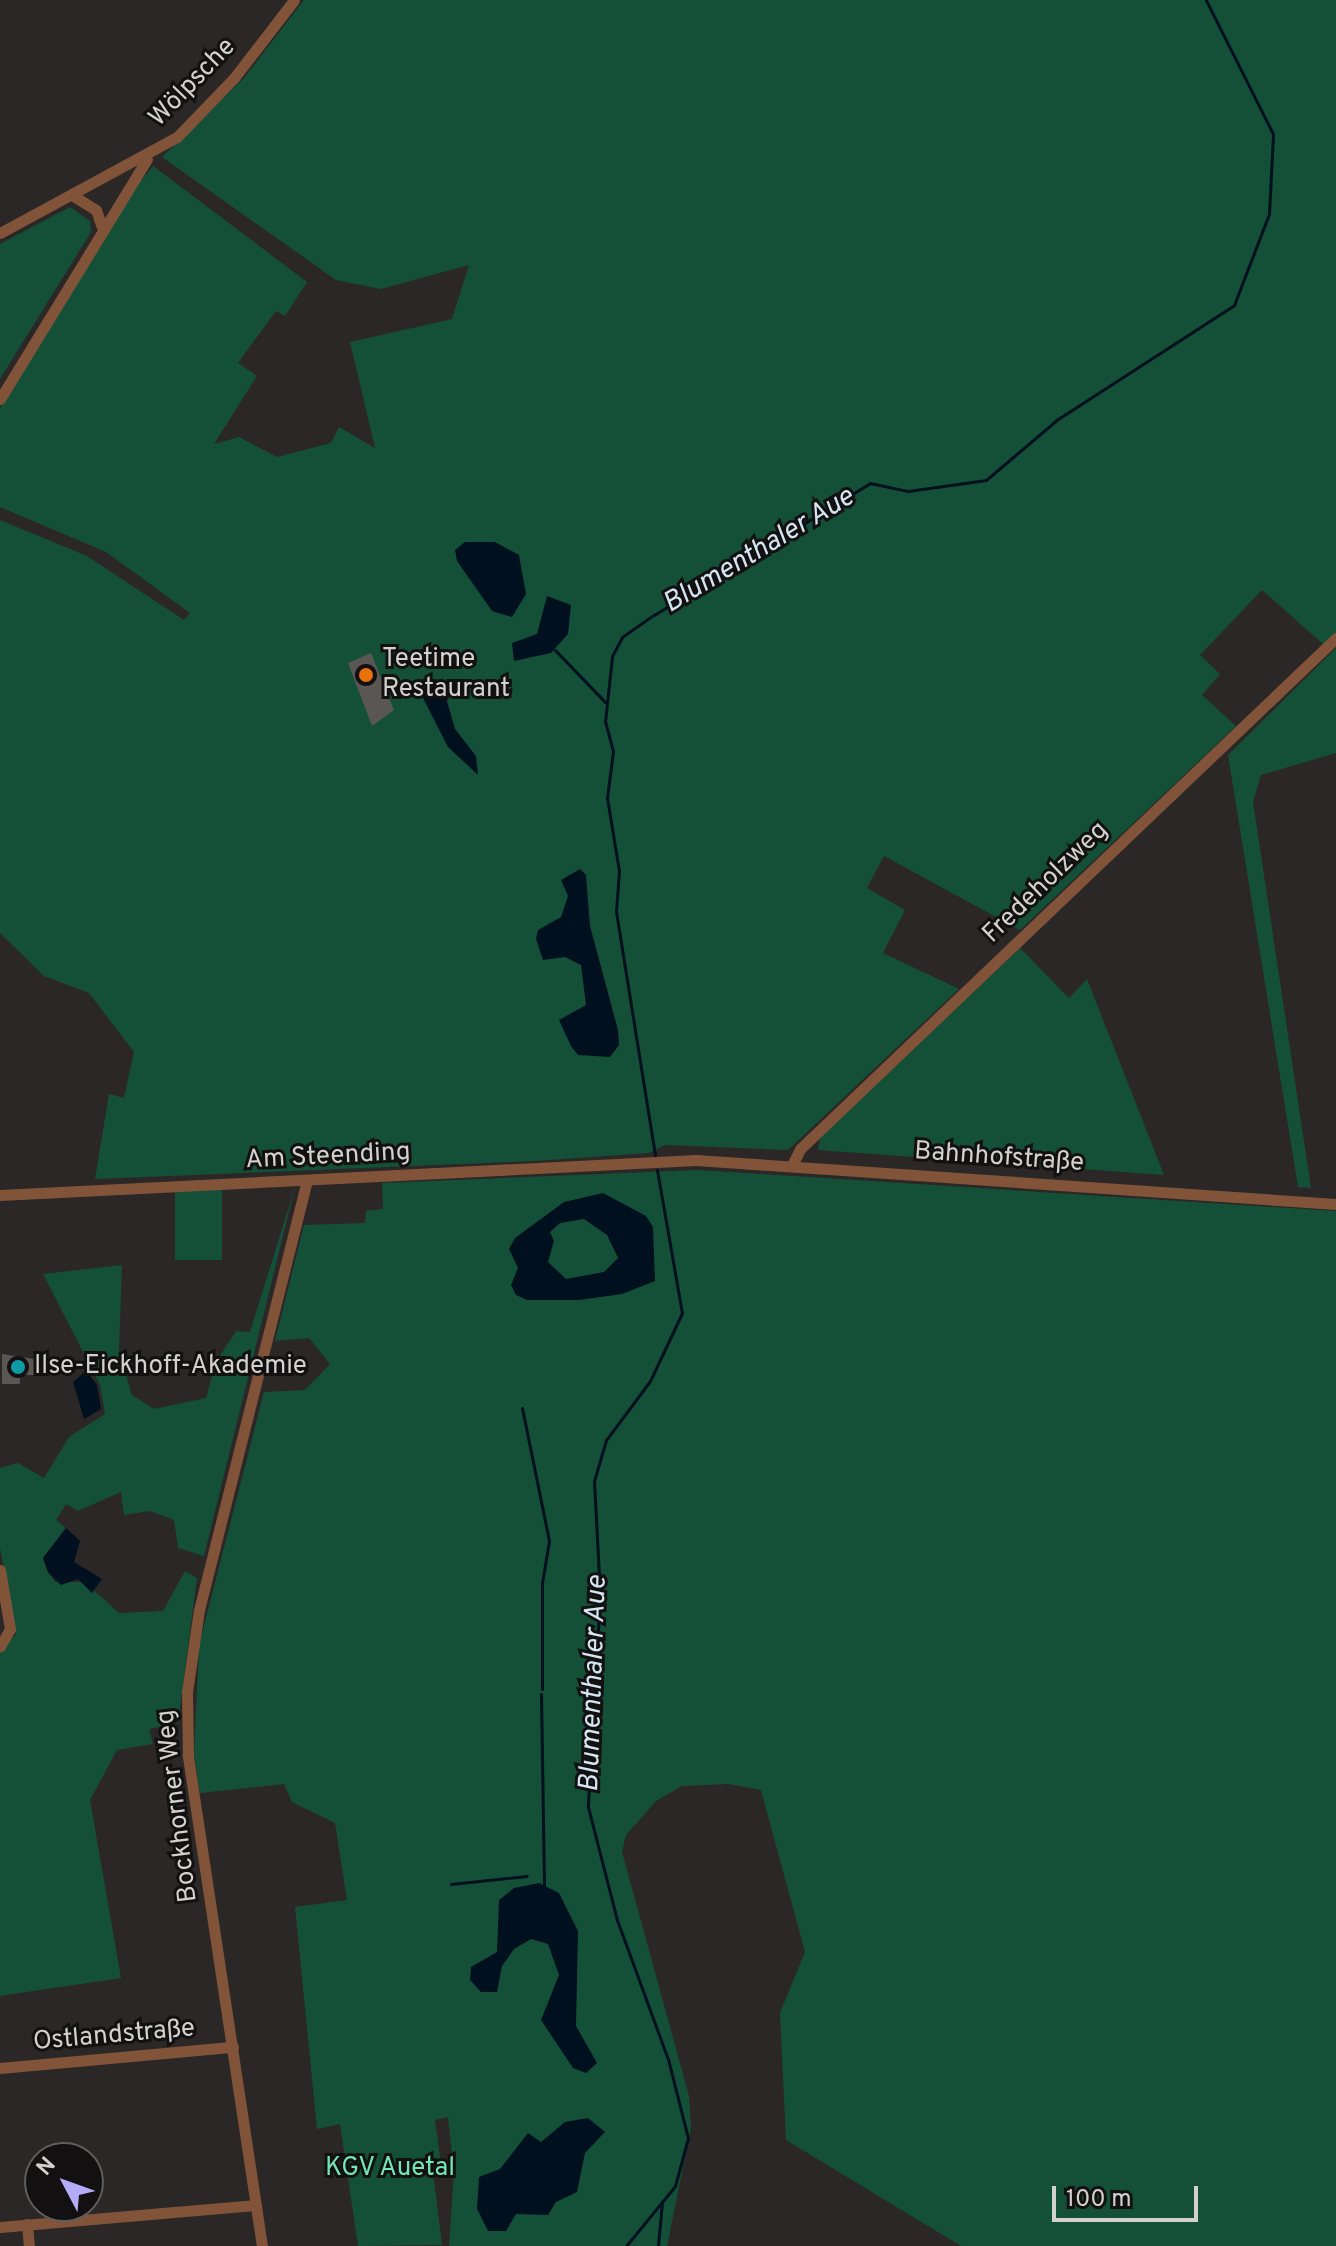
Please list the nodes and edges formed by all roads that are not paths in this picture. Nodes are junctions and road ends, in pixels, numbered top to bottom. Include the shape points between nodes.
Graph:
1 (294, 0) edge
2 (149, 155) junction
3 (72, 195) junction
4 (102, 228) junction
5 (0, 233) edge
6 (0, 399) edge
7 (1336, 638) edge
8 (659, 1161) joint
9 (792, 1165) junction
10 (307, 1181) junction
11 (0, 1195) edge
12 (1336, 1204) edge
13 (0, 1570) edge
14 (0, 1646) edge
15 (233, 2047) junction
16 (0, 2068) edge
17 (256, 2205) junction
18 (27, 2224) junction
19 (0, 2227) edge
20 (29, 2246) edge
21 (262, 2246) edge

1 - 2 street, Wölpsche via 205,110
2 - 3 street
2 - 4 street
3 - 4 street via 96,210
3 - 5 street
4 - 6 street
7 - 9 street, Fredeholzweg via 800,1149
8 - 9 street, Bahnhofstraße
8 - 10 street, Am Steending
9 - 12 street, Bahnhofstraße
10 - 11 street, Am Steending
10 - 15 street, Bockhorner Weg via 199,1610 187,1692 188,1755
13 - 14 street via 10,1629
15 - 16 street, Ostlandstraße
15 - 17 street, Bockhorner Weg
17 - 18 street
17 - 21 street, Bockhorner Weg
18 - 19 street
18 - 20 street

